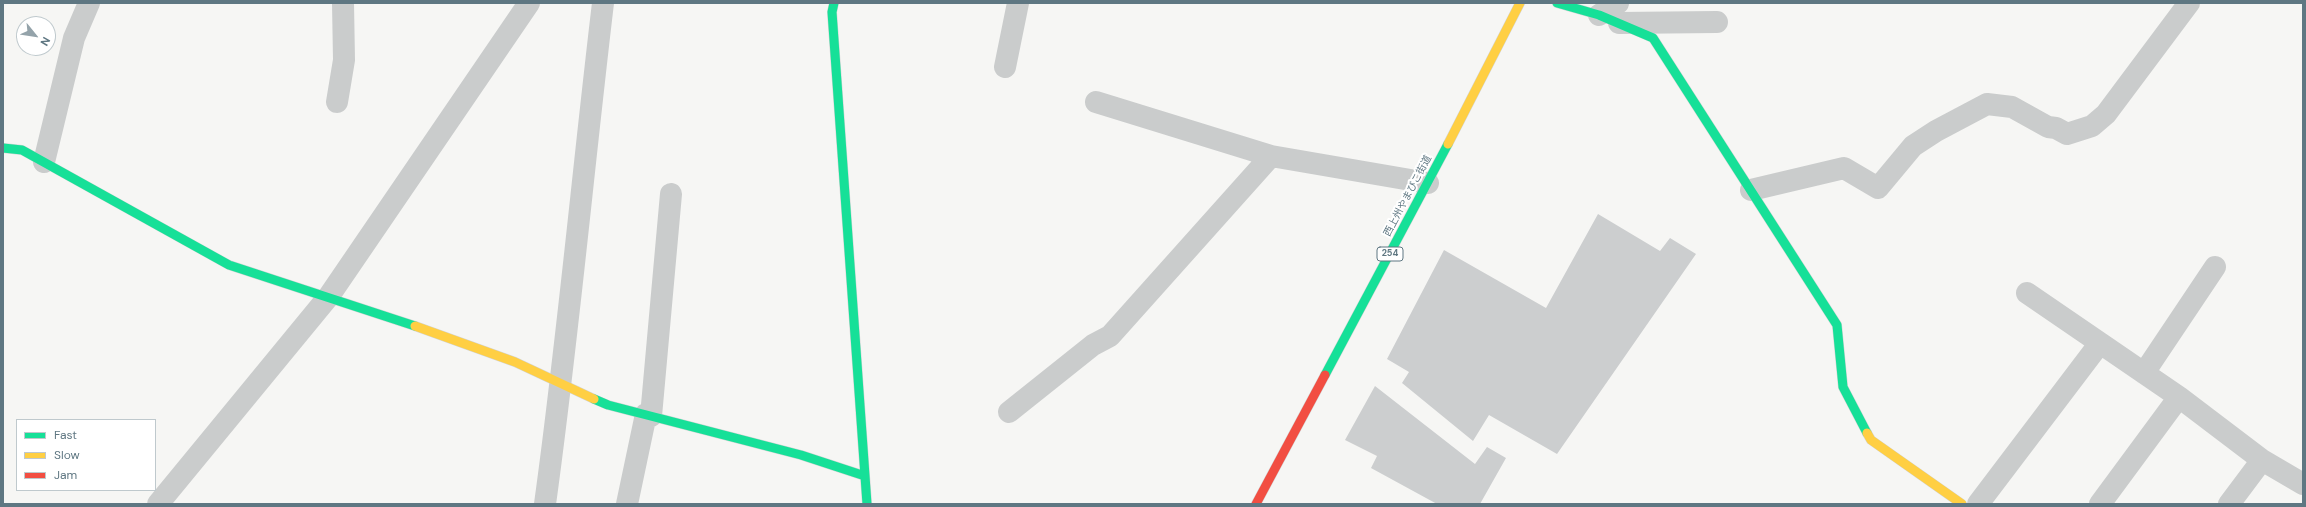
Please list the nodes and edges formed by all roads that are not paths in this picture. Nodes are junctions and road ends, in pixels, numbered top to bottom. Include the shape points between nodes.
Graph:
1 (89, 3) edge
2 (343, 3) edge
3 (529, 3) edge
4 (603, 3) edge
5 (834, 3) edge
6 (1018, 3) edge
7 (1520, 3) edge
8 (1557, 3) edge
9 (2189, 3) edge
10 (1612, 14) edge
11 (1717, 22) dead end
12 (1005, 67) dead end
13 (337, 102) dead end
14 (1096, 102) dead end
15 (3, 148) edge
16 (1271, 156) junction
17 (44, 162) junction
18 (1428, 183) junction
19 (1751, 190) junction
20 (671, 194) dead end
21 (2215, 267) dead end
22 (2027, 293) dead end
23 (329, 296) junction
24 (2100, 343) junction
25 (2144, 373) junction
26 (562, 383) junction
27 (2179, 397) junction
28 (1010, 412) dead end
29 (649, 415) junction
30 (2262, 460) junction
31 (865, 476) junction
32 (2303, 484) edge
33 (158, 504) edge
34 (545, 504) edge
35 (627, 504) edge
36 (867, 504) edge
37 (1256, 504) edge
38 (1962, 504) edge
39 (1978, 504) edge
40 (2100, 504) edge
41 (2229, 504) edge

1 - 17 street via 74,38
2 - 13 street via 344,60
3 - 23 street
4 - 26 street via 567,312
5 - 31 main road via 832,12
6 - 12 street
7 - 18 main road, 西上州やまびこ街道 / 254
8 - 10 main road
9 - 19 street via 2106,114 2092,126 2067,134 2056,128 2048,128 2012,107 1986,104 1913,146 1878,188 1844,168
10 - 11 street
10 - 19 main road via 1654,38
14 - 16 street
15 - 17 main road via 22,150
16 - 18 street
16 - 28 street via 1110,336 1093,345
17 - 23 main road via 229,265
18 - 37 main road, 西上州やまびこ街道 / 254
19 - 38 main road via 1837,325 1843,387 1871,440
20 - 29 street
21 - 25 street
22 - 24 street
23 - 26 main road via 457,340
23 - 33 street
24 - 25 street
24 - 39 street
25 - 27 street
26 - 29 main road via 608,405
26 - 34 street
27 - 30 street
27 - 40 street
29 - 31 main road via 802,455
29 - 35 street
30 - 32 street
30 - 41 street
31 - 36 main road

